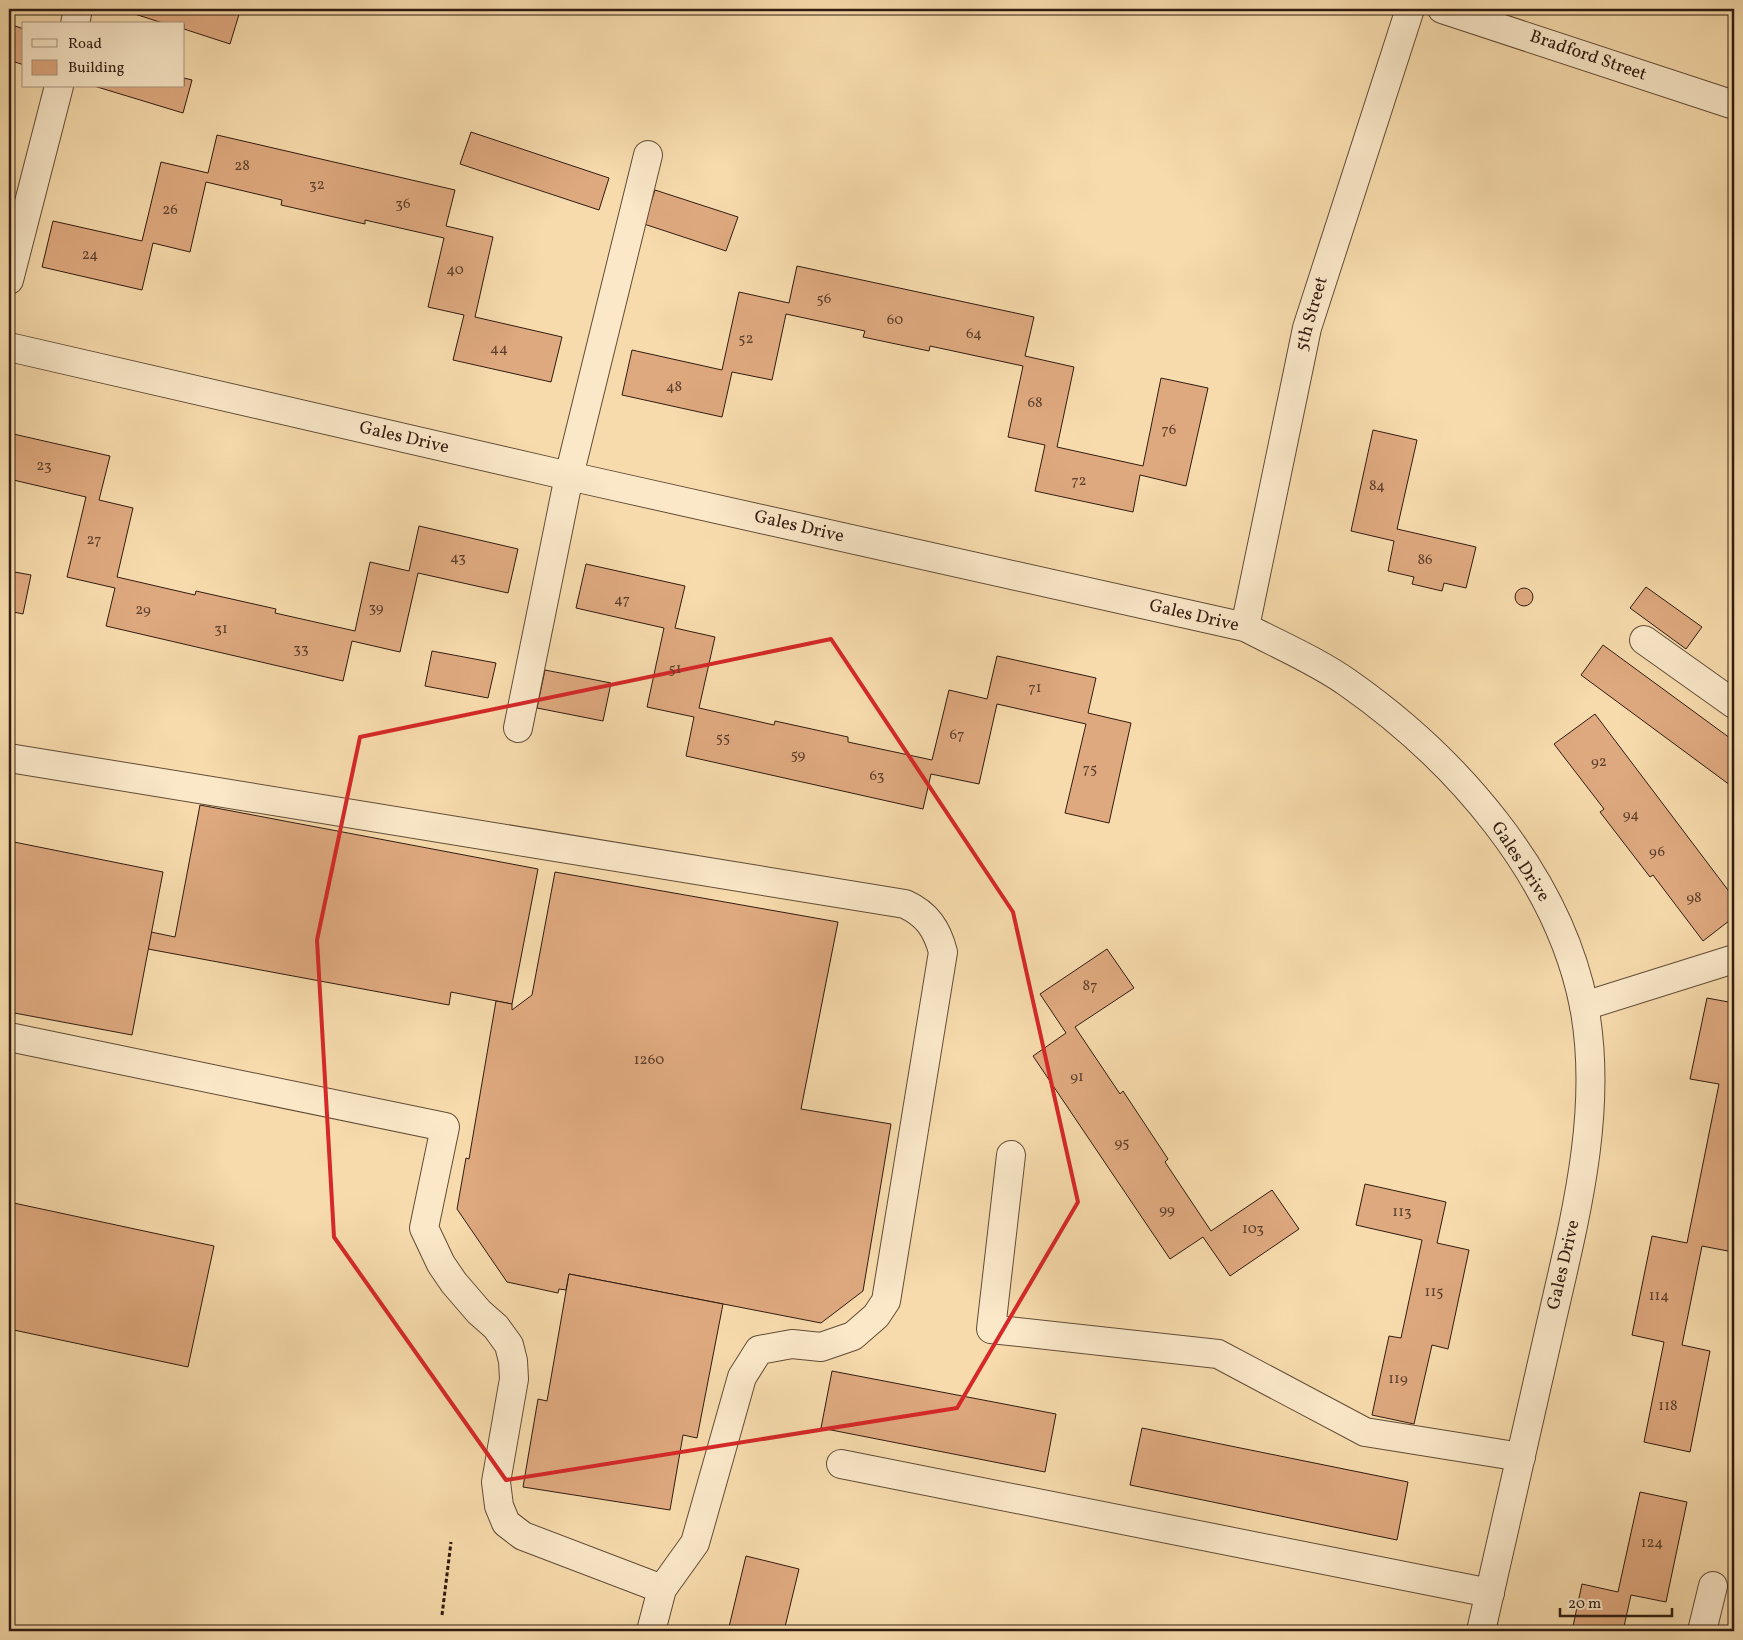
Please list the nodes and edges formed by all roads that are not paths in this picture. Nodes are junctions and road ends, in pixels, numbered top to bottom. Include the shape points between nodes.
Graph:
1 (78, 9) edge
2 (1410, 9) edge
3 (1442, 9) edge
4 (1513, 19) edge
5 (75, 22) edge
6 (58, 88) edge
7 (1734, 105) edge
8 (648, 155) dead end
9 (9, 280) edge
10 (9, 347) edge
11 (569, 476) junction
12 (1245, 627) junction
13 (1644, 640) dead end
14 (1734, 704) edge
15 (518, 728) dead end
16 (9, 758) edge
17 (1734, 959) edge
18 (1584, 1006) junction
19 (9, 1037) edge
20 (1011, 1155) dead end
21 (1521, 1457) junction
22 (841, 1464) dead end
23 (1713, 1586) dead end
24 (662, 1589) junction
25 (1490, 1593) junction
26 (651, 1631) edge
27 (1481, 1631) edge
28 (1702, 1631) edge

1 - 5 street
2 - 12 street, 5th Street via 1307,328
3 - 4 street, Bradford Street
4 - 7 street, Bradford Street
6 - 9 street
8 - 11 street
10 - 11 street, Gales Drive
11 - 12 street, Gales Drive
11 - 15 street
12 - 18 street, Gales Drive via 1346,681 1437,755 1476,797 1545,898 1568,951
13 - 14 street
16 - 24 street via 905,904 919,910 931,922 943,952 886,1301 876,1316 852,1336 821,1347 792,1344 759,1350 742,1377 695,1543
17 - 18 street
18 - 21 street, Gales Drive via 1590,1059 1587,1131 1575,1216
19 - 24 street via 445,1127 424,1228 430,1246 450,1277 509,1345 514,1379 496,1482 499,1506 506,1523 545,1546
20 - 21 street via 991,1329 1218,1354 1365,1432
21 - 25 street, Gales Drive
22 - 25 street
23 - 28 street
24 - 26 street
25 - 27 street, Gales Drive

